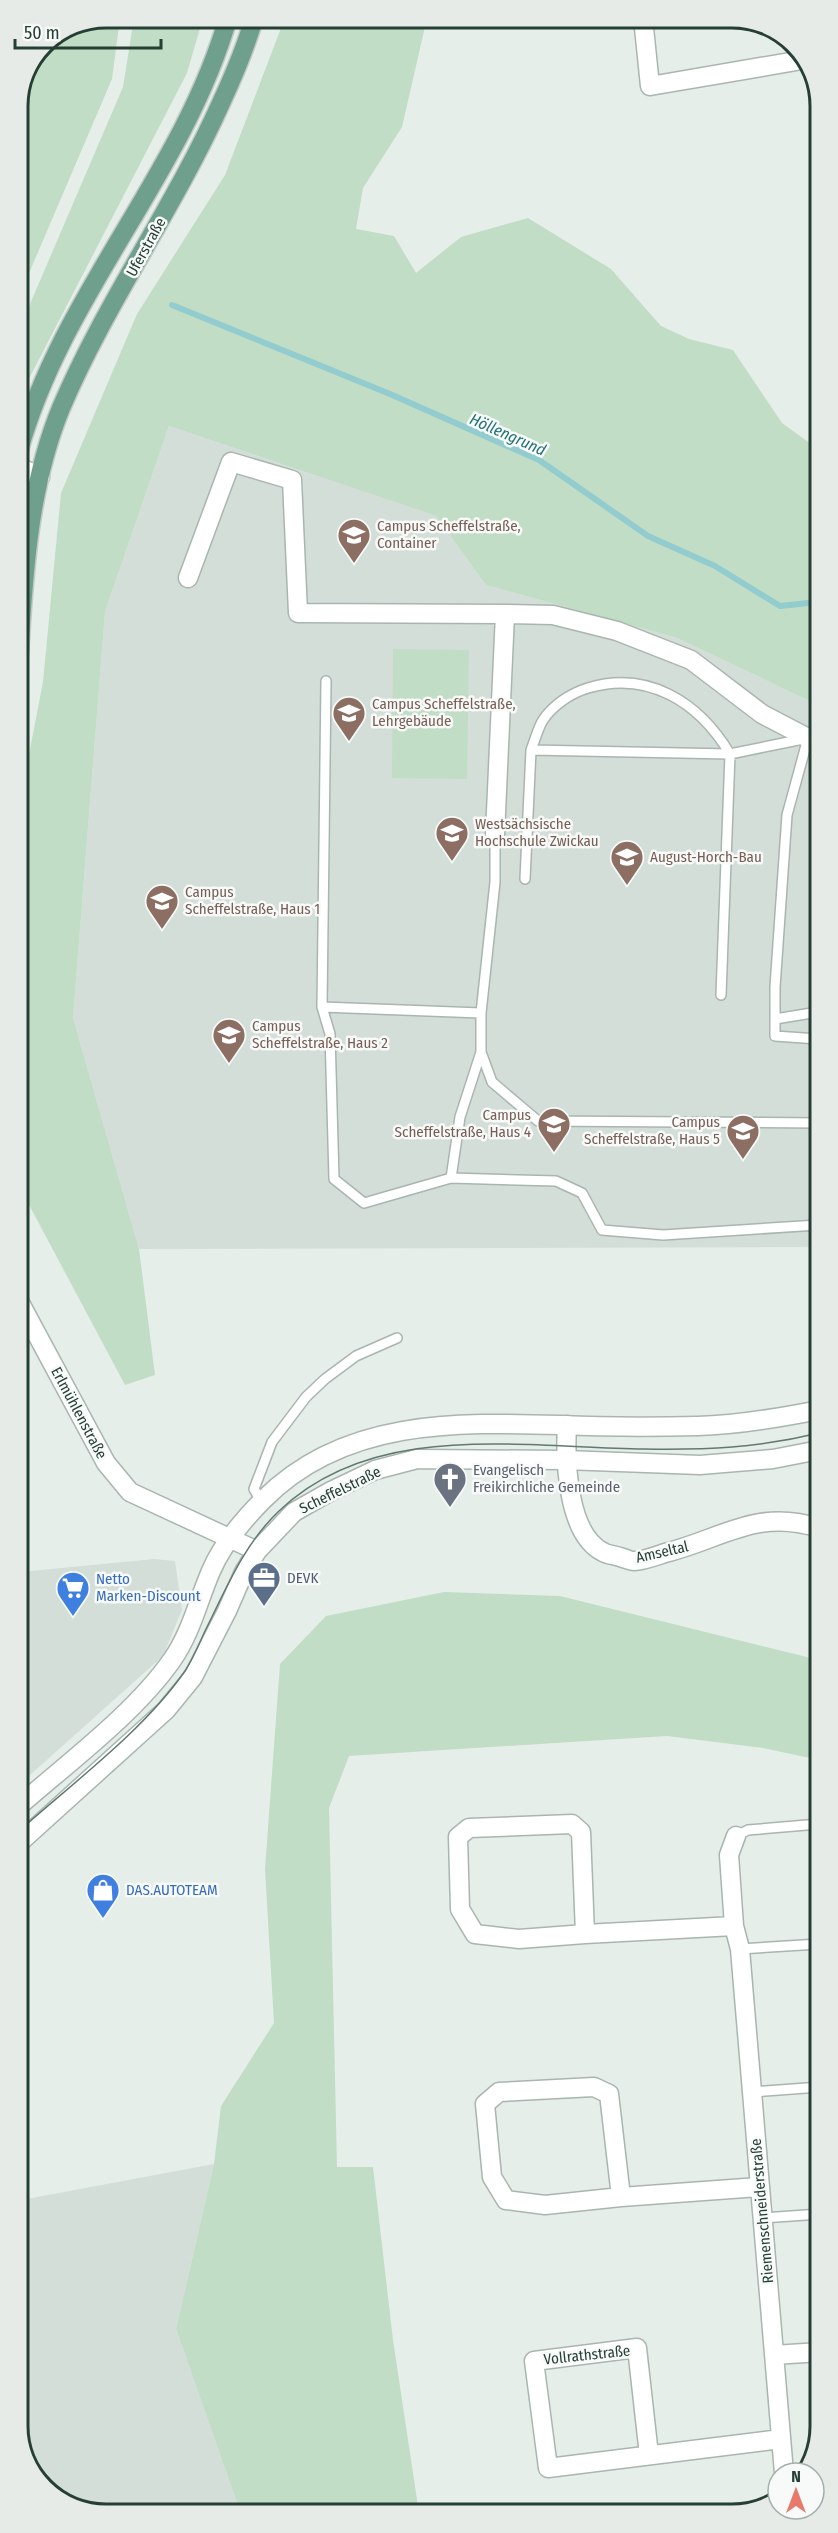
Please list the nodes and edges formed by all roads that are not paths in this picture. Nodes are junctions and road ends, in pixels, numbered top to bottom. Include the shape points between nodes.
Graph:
1 (225, 28) edge
2 (251, 28) edge
3 (644, 29) edge
4 (795, 61) edge
5 (28, 421) edge
6 (28, 471) edge
7 (40, 477) junction
8 (28, 541) edge
9 (188, 578) dead end
10 (505, 614) junction
11 (326, 681) dead end
12 (810, 737) edge
13 (810, 739) edge
14 (810, 747) edge
15 (531, 750) junction
16 (730, 754) junction
17 (495, 834) joint
18 (525, 879) dead end
19 (721, 995) dead end
20 (322, 1007) junction
21 (481, 1013) junction
22 (810, 1013) edge
23 (775, 1019) junction
24 (810, 1038) edge
25 (481, 1052) junction
26 (810, 1123) edge
27 (451, 1178) junction
28 (810, 1226) edge
29 (28, 1318) edge
30 (397, 1338) dead end
31 (810, 1412) edge
32 (567, 1425) junction
33 (810, 1451) edge
34 (565, 1460) junction
35 (261, 1501) junction
36 (810, 1525) edge
37 (230, 1539) junction
38 (257, 1551) junction
39 (28, 1798) edge
40 (810, 1825) edge
41 (28, 1835) edge
42 (736, 1836) joint
43 (734, 1926) junction
44 (585, 1934) junction
45 (810, 1945) edge
46 (740, 1949) junction
47 (810, 2088) edge
48 (752, 2092) junction
49 (759, 2187) junction
50 (621, 2197) junction
51 (810, 2215) edge
52 (762, 2218) junction
53 (810, 2353) edge
54 (774, 2355) junction
55 (781, 2439) junction
56 (649, 2455) junction
57 (783, 2461) edge

1 - 5 main road, Uferstraße via 163,167 67,329
2 - 7 main road, Uferstraße via 192,166 98,331 60,410
3 - 4 street via 650,86
6 - 7 street
7 - 8 main road, Uferstraße
9 - 10 street via 231,462 292,480 297,613
10 - 12 street via 553,615 617,631 691,660 762,714
10 - 17 street
11 - 20 lane
13 - 16 lane
14 - 23 lane via 787,815
15 - 16 lane
15 - 16 lane via 543,720 563,699 581,690 616,682 654,687 684,703 719,736
15 - 18 lane
16 - 19 lane
17 - 21 lane via 495,882
20 - 21 lane
20 - 27 lane via 330,1034 334,1179 364,1203
21 - 25 lane
22 - 23 lane
23 - 24 lane via 775,1036
25 - 26 lane via 492,1082 538,1121
25 - 27 lane via 460,1117
27 - 28 lane via 556,1181 582,1193 602,1230 663,1235
29 - 37 street, Erlmühlenstraße via 106,1463 130,1492
30 - 35 lane via 356,1356 306,1397 272,1442 254,1489
31 - 32 street via 763,1421 699,1426
32 - 34 street, Amseltal
32 - 35 street via 412,1428 364,1439 287,1477
33 - 34 street, Scheffelstraße via 773,1459 700,1465
34 - 36 street, Amseltal via 578,1522 588,1539 603,1552 634,1561 764,1521
34 - 38 street, Scheffelstraße via 417,1459 375,1470 294,1512
35 - 37 street
37 - 38 street, Erlmühlenstraße
37 - 39 street via 172,1660 132,1706
38 - 41 street, Scheffelstraße via 194,1677 166,1710
40 - 42 lane, Riemenschneiderstraße via 748,1830
42 - 43 street, Riemenschneiderstraße via 729,1855
43 - 44 street
43 - 46 street, Riemenschneiderstraße
44 - 44 street via 581,1832 572,1824 469,1828 458,1837 460,1909 475,1934 519,1939
45 - 46 lane
46 - 48 street, Riemenschneiderstraße
47 - 48 lane
48 - 49 street, Riemenschneiderstraße
49 - 50 street
49 - 52 street, Riemenschneiderstraße
50 - 50 street via 609,2094 594,2087 499,2092 485,2104 492,2177 506,2199 545,2205
51 - 52 lane
52 - 54 street, Riemenschneiderstraße
53 - 54 street
54 - 55 street, Riemenschneiderstraße
55 - 56 street, Vollrathstraße
55 - 57 street, Riemenschneiderstraße
56 - 56 street, Vollrathstraße via 548,2468 534,2361 637,2348

